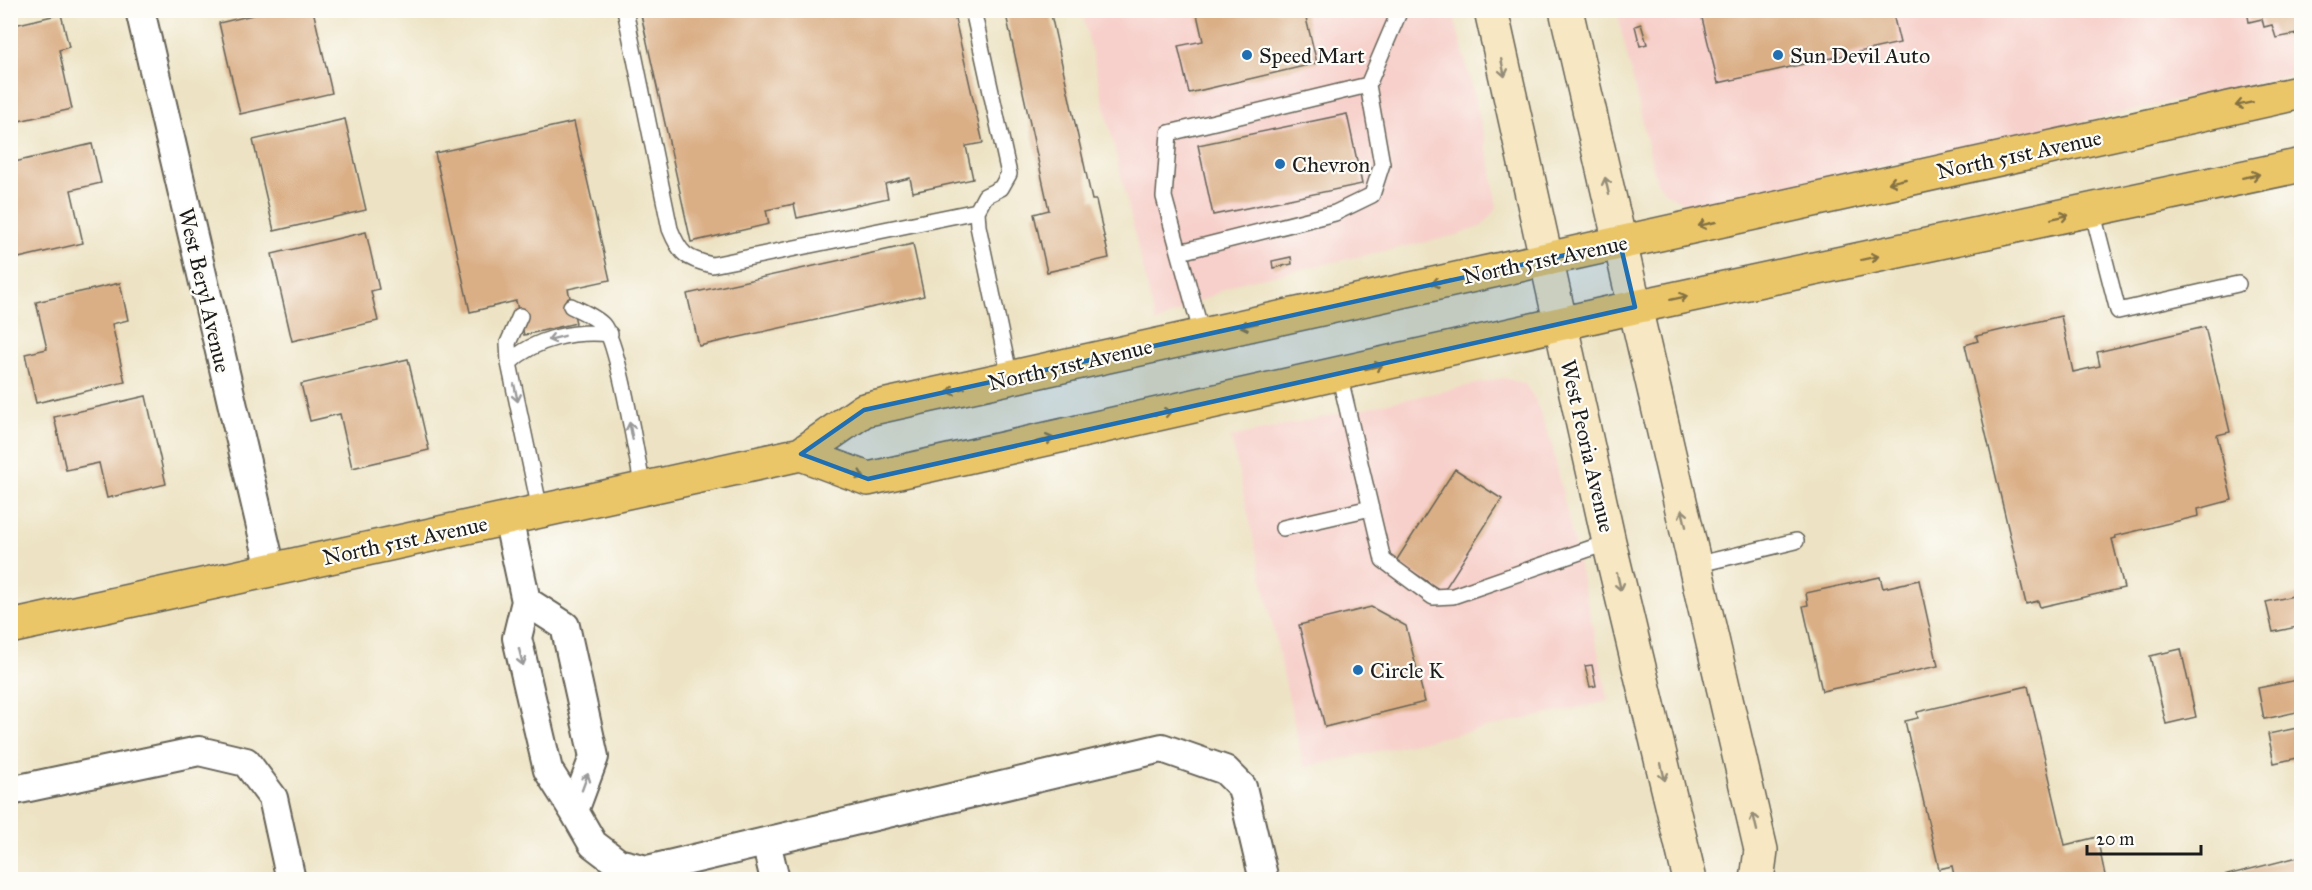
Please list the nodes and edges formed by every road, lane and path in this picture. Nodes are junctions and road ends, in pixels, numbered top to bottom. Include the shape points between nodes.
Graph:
1 (140, 10) edge
2 (625, 10) edge
3 (974, 10) edge
4 (1401, 10) edge
5 (1491, 10) edge
6 (1566, 10) edge
7 (1368, 85) junction
8 (2301, 92) edge
9 (2301, 165) edge
10 (2092, 210) junction
11 (977, 211) junction
12 (1620, 243) junction
13 (1180, 252) junction
14 (1545, 259) junction
15 (2238, 284) dead end
16 (571, 306) dead end
17 (1635, 307) junction
18 (520, 316) dead end
19 (1560, 324) junction
20 (610, 334) junction
21 (1202, 335) junction
22 (509, 363) junction
23 (1339, 374) junction
24 (1010, 378) junction
25 (801, 454) junction
26 (643, 489) junction
27 (1371, 508) junction
28 (540, 510) junction
29 (508, 518) junction
30 (1283, 528) dead end
31 (1796, 541) dead end
32 (1609, 542) junction
33 (1695, 565) junction
34 (271, 569) junction
35 (526, 601) junction
36 (10, 627) edge
37 (10, 791) edge
38 (574, 811) junction
39 (766, 842) junction
40 (291, 879) edge
41 (775, 879) edge
42 (1264, 879) edge
43 (1690, 879) edge
44 (1757, 879) edge

1 - 34 street, West Beryl Avenue
2 - 11 lane via 670,229 677,246 690,260 712,265
3 - 11 lane via 1009,174 1001,188 985,196
4 - 7 lane
5 -> 14 main road, West Peoria Avenue
12 -> 6 main road
7 - 13 lane via 1382,164 1372,195 1335,213
7 - 13 lane via 1169,133 1164,197
8 -> 12 main road, North 51st Avenue
10 -> 9 main road
10 - 15 lane via 2118,311
17 -> 10 main road
11 - 24 lane
12 - 14 main road, North 51st Avenue
12 - 17 main road
13 - 21 lane
14 - 19 main road, West Peoria Avenue
14 -> 21 main road, North 51st Avenue
16 - 20 lane via 602,323
17 - 19 main road
33 -> 17 main road
18 - 22 lane via 508,343
23 -> 19 main road
19 - 32 main road, West Peoria Avenue
20 -> 22 lane via 594,332 546,341
26 -> 20 lane
21 - 24 main road, North 51st Avenue
22 -> 28 lane
25 -> 23 main road via 868,479
23 - 27 lane
24 -> 25 main road, North 51st Avenue via 864,410
25 - 26 main road, North 51st Avenue
26 - 28 main road, North 51st Avenue
27 - 30 lane
27 - 32 lane via 1383,560 1433,597 1453,596
28 - 29 main road, North 51st Avenue
29 - 34 main road, North 51st Avenue
29 - 35 street
31 - 33 lane
32 -> 43 main road, West Peoria Avenue
44 -> 33 main road via 1761,850
34 - 36 main road, North 51st Avenue
35 -> 38 street via 516,638 548,770
38 -> 35 street via 594,758 565,626
37 - 40 street via 199,751 246,762 273,798
38 - 39 street via 593,844 618,863 647,870
39 - 41 street
39 - 42 street via 1162,748 1225,770 1242,787

